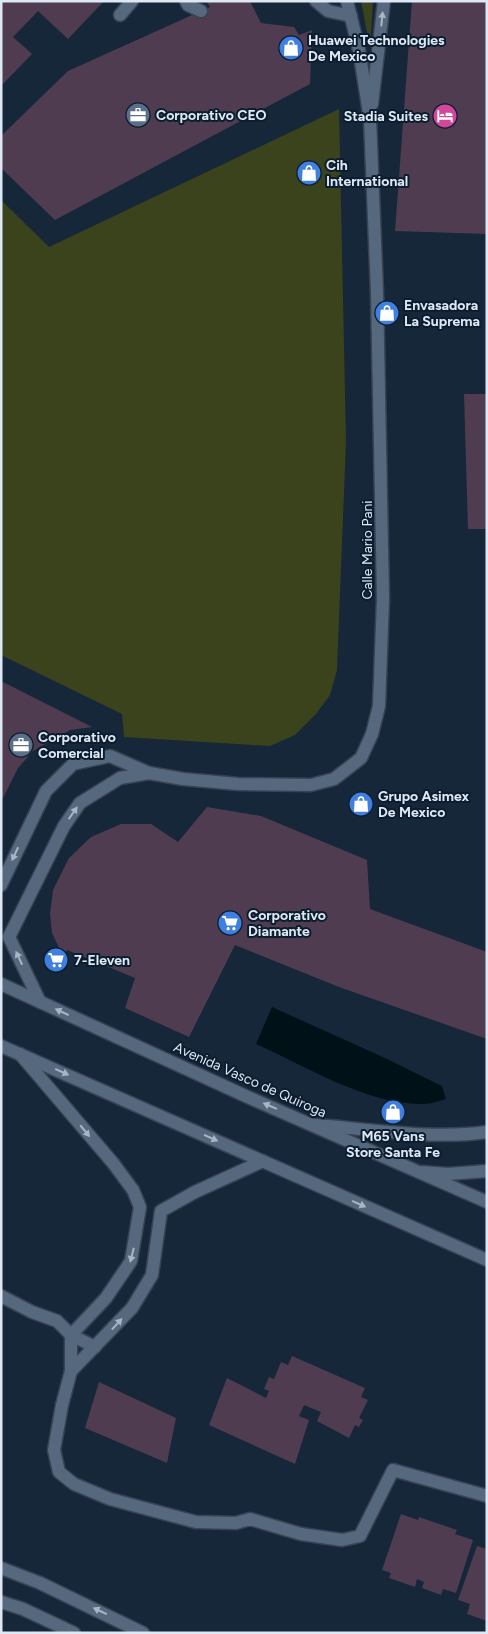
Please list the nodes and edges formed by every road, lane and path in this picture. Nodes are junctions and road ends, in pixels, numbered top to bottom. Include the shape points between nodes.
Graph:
1 (132, 1) edge
2 (186, 1) edge
3 (316, 1) edge
4 (347, 1) edge
5 (384, 1) edge
6 (201, 11) dead end
7 (120, 15) dead end
8 (351, 16) junction
9 (370, 119) junction
10 (149, 774) junction
11 (1, 885) edge
12 (1, 984) edge
13 (40, 1002) junction
14 (1, 1046) edge
15 (20, 1054) junction
16 (315, 1125) junction
17 (487, 1132) edge
18 (263, 1161) junction
19 (418, 1171) junction
20 (487, 1171) edge
21 (487, 1202) edge
22 (487, 1260) edge
23 (1, 1296) edge
24 (71, 1335) junction
25 (95, 1347) junction
26 (71, 1371) junction
27 (487, 1496) edge
28 (1, 1568) edge
29 (1, 1602) edge
30 (74, 1633) edge
31 (143, 1633) edge

1 - 7 street
2 - 6 street
3 - 8 street via 328,11
4 - 8 street, Calle Mario Pani
9 -> 5 street, Calle Mario Pani
8 - 9 street, Calle Mario Pani
9 - 10 street, Calle Mario Pani via 383,599 379,706 372,734 361,758 334,779 311,785 238,784
10 -> 11 street, Calle Mario Pani via 110,756 73,764 46,791
13 -> 10 street, Calle Mario Pani via 9,937 64,826 80,802 120,778
12 - 13 street, Avenida Vasco de Quiroga
16 -> 13 street, Avenida Vasco de Quiroga
14 - 15 street
15 -> 18 street
15 -> 24 street via 113,1163 133,1190 140,1207 131,1261 106,1298
16 - 17 street via 426,1134
16 - 19 street, Avenida Vasco de Quiroga
18 -> 22 street
25 -> 18 street via 132,1308 152,1275 161,1211 194,1192
19 - 20 street via 448,1174
19 - 21 street, Avenida Vasco de Quiroga
23 - 24 street via 57,1321
24 - 25 street
24 - 26 street
25 - 26 street
26 - 27 street via 54,1450 59,1472 74,1484 110,1499 196,1522 250,1520 302,1534 342,1540 360,1536 393,1470
31 -> 28 street via 40,1583
29 - 30 street

